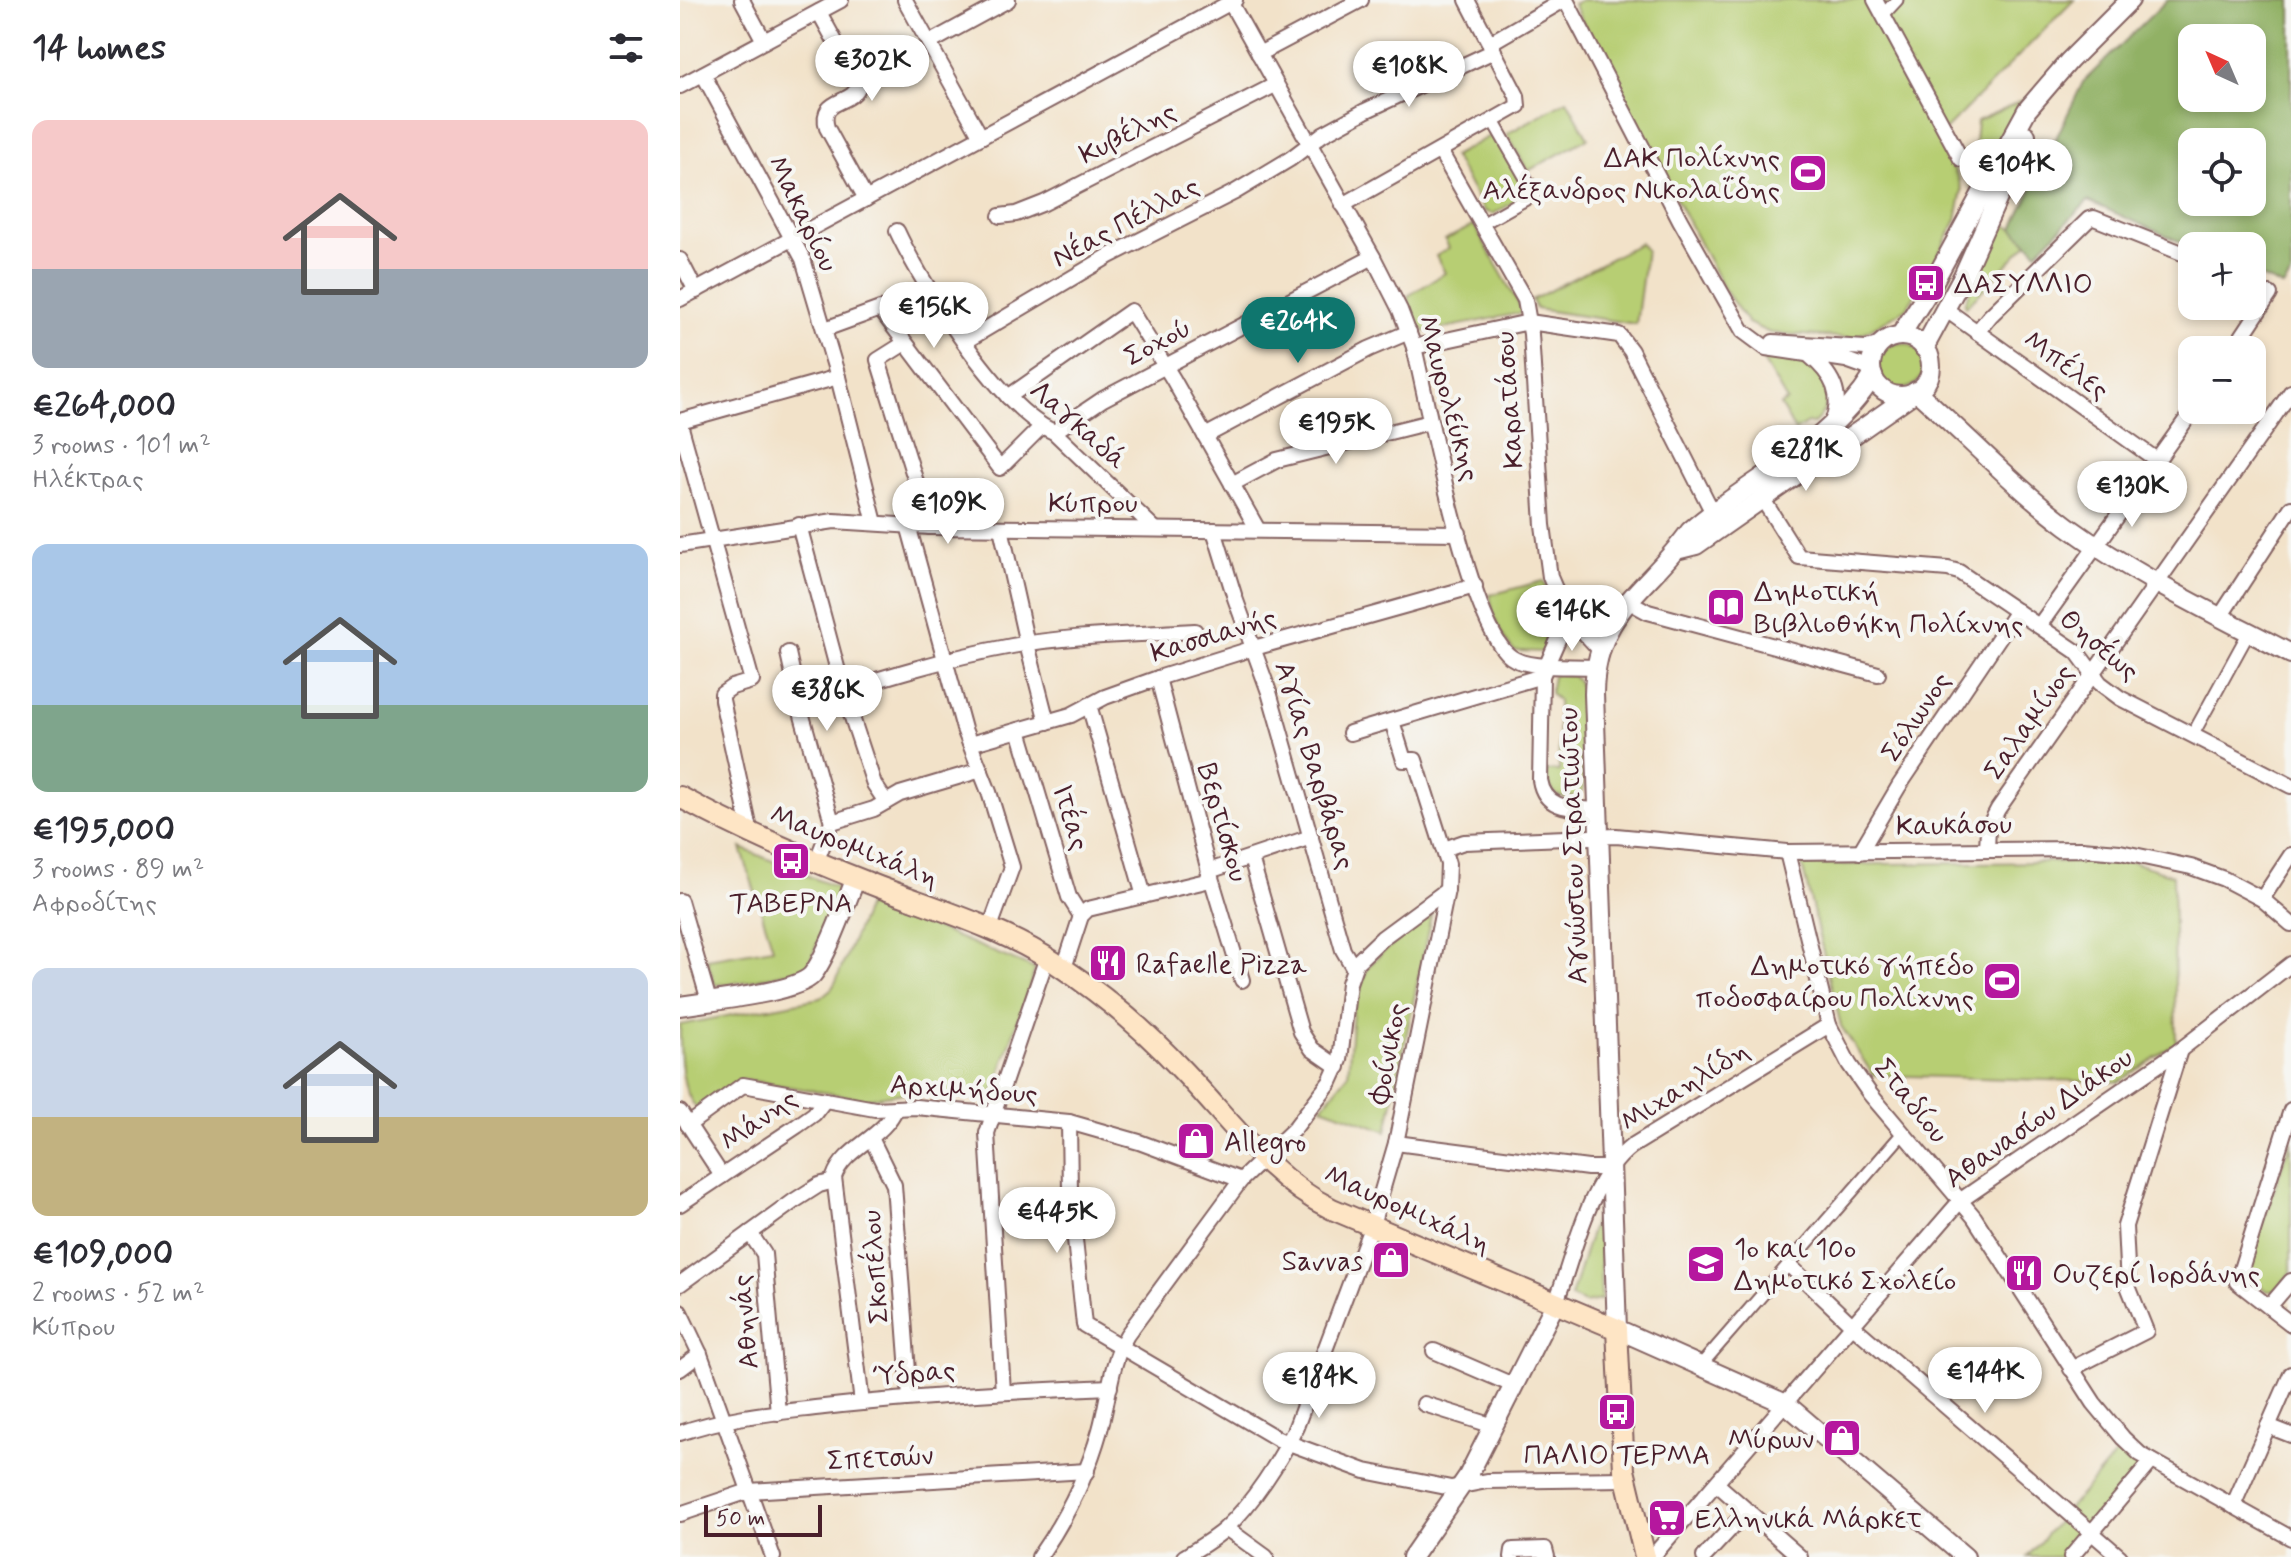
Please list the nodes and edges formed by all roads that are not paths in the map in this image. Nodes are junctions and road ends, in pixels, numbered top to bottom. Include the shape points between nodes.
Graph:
1 (742, 0) edge
2 (841, 0) edge
3 (905, 0) edge
4 (1008, 0) edge
5 (1361, 0) edge
6 (1467, 0) edge
7 (1565, 0) edge
8 (1875, 0) edge
9 (1897, 0) edge
10 (2130, 0) edge
11 (1232, 1) edge
12 (819, 12) junction
13 (1883, 15) junction
14 (764, 41) junction
15 (929, 43) junction
16 (1492, 47) junction
17 (1259, 54) junction
18 (703, 74) junction
19 (1275, 85) junction
20 (680, 86) edge
21 (2050, 86) junction
22 (1493, 121) junction
23 (981, 137) junction
24 (1309, 145) junction
25 (1440, 151) junction
26 (1961, 159) dead end
27 (866, 199) junction
28 (1343, 205) junction
29 (1000, 216) dead end
30 (1482, 224) junction
31 (897, 231) dead end
32 (793, 239) junction
33 (2178, 251) edge
34 (1373, 257) junction
35 (680, 260) edge
36 (696, 291) junction
37 (2270, 294) dead end
38 (680, 299) edge
39 (1945, 309) junction
40 (1529, 322) junction
41 (825, 329) junction
42 (1743, 331) junction
43 (1977, 332) junction
44 (1900, 336) junction
45 (2242, 336) edge
46 (1412, 340) junction
47 (964, 342) junction
48 (905, 343) junction
49 (1879, 345) junction
50 (1924, 348) junction
51 (1810, 356) junction
52 (1166, 366) junction
53 (1872, 372) junction
54 (838, 377) junction
55 (1916, 391) junction
56 (2291, 392) edge
57 (1008, 397) junction
58 (1430, 422) junction
59 (680, 423) edge
60 (2183, 424) edge
61 (1047, 429) junction
62 (1828, 429) junction
63 (1205, 436) junction
64 (2158, 461) junction
65 (1232, 484) junction
66 (1762, 498) junction
67 (2291, 508) edge
68 (1713, 513) junction
69 (875, 523) junction
70 (799, 525) junction
71 (908, 525) junction
72 (930, 527) junction
73 (1001, 528) junction
74 (1155, 529) junction
75 (1214, 530) junction
76 (1258, 530) junction
77 (1459, 533) junction
78 (713, 539) junction
79 (680, 545) edge
80 (2096, 546) junction
81 (1676, 550) junction
82 (2157, 584) junction
83 (1475, 586) junction
84 (1628, 601) junction
85 (2017, 611) junction
86 (1568, 617) junction
87 (2220, 617) junction
88 (2039, 626) junction
89 (1195, 631) dead end
90 (2249, 632) junction
91 (1027, 644) junction
92 (1254, 648) junction
93 (2289, 648) edge
94 (788, 653) dead end
95 (1598, 659) junction
96 (945, 662) junction
97 (1544, 670) junction
98 (1878, 674) dead end
99 (2093, 674) junction
100 (1158, 678) junction
101 (843, 690) junction
102 (799, 704) junction
103 (1089, 705) junction
104 (1392, 721) junction
105 (1047, 722) junction
106 (1019, 730) junction
107 (1350, 733) dead end
108 (2192, 736) junction
109 (970, 744) junction
110 (981, 770) junction
111 (2291, 786) edge
112 (680, 797) edge
113 (886, 802) junction
114 (1599, 810) junction
115 (832, 822) junction
116 (751, 834) junction
117 (1600, 836) junction
118 (1311, 837) junction
119 (1444, 849) junction
120 (1987, 849) junction
121 (1787, 852) junction
122 (1860, 852) junction
123 (2291, 855) edge
124 (1251, 858) junction
125 (816, 862) junction
126 (1209, 871) junction
127 (856, 878) junction
128 (1447, 890) junction
129 (1144, 896) junction
130 (2262, 899) junction
131 (680, 901) edge
132 (1081, 916) junction
133 (2291, 924) edge
134 (989, 930) junction
135 (1055, 963) junction
136 (2291, 964) edge
137 (1353, 967) junction
138 (1242, 980) dead end
139 (709, 1001) junction
140 (680, 1006) edge
141 (1829, 1025) junction
142 (2180, 1050) junction
143 (1338, 1067) junction
144 (824, 1101) junction
145 (896, 1108) junction
146 (2291, 1110) edge
147 (992, 1115) junction
148 (684, 1118) edge
149 (1069, 1122) junction
150 (1903, 1133) junction
151 (871, 1138) junction
152 (1396, 1143) junction
153 (1264, 1158) junction
154 (1611, 1168) junction
155 (722, 1176) junction
156 (1241, 1180) junction
157 (834, 1181) junction
158 (1961, 1200) junction
159 (680, 1204) edge
160 (1372, 1225) junction
161 (750, 1233) junction
162 (1789, 1265) junction
163 (2291, 1281) edge
164 (680, 1284) edge
165 (1556, 1302) junction
166 (2269, 1307) junction
167 (680, 1312) edge
168 (2291, 1324) edge
169 (1853, 1326) junction
170 (1617, 1329) junction
171 (1120, 1347) junction
172 (1434, 1351) dead end
173 (700, 1354) junction
174 (1701, 1365) junction
175 (680, 1369) edge
176 (2071, 1369) junction
177 (2291, 1374) edge
178 (1515, 1386) junction
179 (1110, 1387) junction
180 (1003, 1392) junction
181 (910, 1398) junction
182 (862, 1403) junction
183 (1424, 1404) dead end
184 (1786, 1404) junction
185 (778, 1413) junction
186 (724, 1419) junction
187 (1494, 1426) junction
188 (2268, 1426) junction
189 (680, 1433) edge
190 (2291, 1435) edge
191 (1289, 1444) junction
192 (2152, 1461) junction
193 (1087, 1471) junction
194 (1625, 1479) junction
195 (1717, 1484) junction
196 (1461, 1486) junction
197 (749, 1491) junction
198 (2233, 1506) junction
199 (1747, 1511) junction
200 (680, 1514) edge
201 (1226, 1528) junction
202 (2091, 1533) junction
203 (2291, 1538) edge
204 (1040, 1556) edge
205 (773, 1557) edge
206 (1030, 1557) edge
207 (1184, 1557) edge
208 (1266, 1557) edge
209 (1412, 1557) edge
210 (1512, 1557) edge
211 (1547, 1557) edge
212 (1645, 1557) edge
213 (1652, 1557) edge
214 (1704, 1557) edge
215 (1800, 1557) edge
216 (1965, 1557) edge
217 (2071, 1557) edge
218 (2120, 1557) edge

1 - 14 street
2 - 12 street
3 - 15 street
4 - 15 street
5 - 17 street
6 - 16 street
7 - 16 street, Νέας Πέλλας
7 - 42 street
8 - 13 street
9 - 13 street
10 - 21 street
11 - 17 street, Μαυρολεύκης
11 - 23 street
12 - 14 street
12 - 27 street via 859,85 855,94 829,108 825,119
13 - 26 street
14 - 18 street
15 - 23 street
16 - 22 street via 1518,106
16 - 24 street, Νέας Πέλλας
17 - 19 street, Μαυρολεύκης
18 - 20 street
18 - 32 street, Μακαρίου
19 - 24 street, Μαυρολεύκης
19 - 29 street, Κυβέλης via 1044,203
21 - 39 street
21 - 44 street via 2027,110
22 - 25 street
22 - 30 street via 1535,194
23 - 27 street
24 - 28 street, Μαυρολεύκης
24 - 47 street, Νέας Πέλλας via 1235,192 1109,256
25 - 28 street
25 - 30 street, Καρατάσου
27 - 32 street
28 - 34 street, Μαυρολεύκης
30 - 40 street, Καρατάσου via 1525,300
31 - 47 street, Λαγκαδά via 914,268
32 - 36 street
32 - 41 street, Μακαρίου
33 - 43 street via 2089,219
34 - 46 street, Μαυρολεύκης
34 - 52 street, Σοχού
35 - 36 street
36 - 38 street
37 - 45 street
39 - 43 street, Μπέλες
39 - 50 street
40 - 46 street
40 - 68 street via 1623,338
40 - 86 street, Καρατάσου via 1545,553 1552,585
41 - 48 street via 880,309
41 - 54 street, Μακαρίου
42 - 49 street via 1774,342
42 - 51 street via 1766,348
43 - 64 street, Μπέλες
44 - 49 street
44 - 50 street via 1915,339
46 - 58 street, Μαυρολεύκης
46 - 63 street via 1369,349
47 - 57 street, Λαγκαδά
48 - 61 street, Σοχού via 1000,468
48 - 72 street via 878,360
49 - 53 street
50 - 55 street via 1930,372
51 - 53 street via 1846,360
51 - 62 street via 1836,389 1836,412
52 - 57 street via 1131,311
52 - 61 street, Σοχού
52 - 63 street
53 - 55 street via 1890,393
53 - 62 street via 1852,405
54 - 59 street
54 - 69 street, Μακαρίου
55 - 66 street
55 - 80 street via 2049,511
56 - 82 street, Σαλαμίνος
57 - 61 street, Λαγκαδά
58 - 65 street via 1277,460
58 - 77 street, Μαυρολεύκης
59 - 78 street
60 - 64 street
61 - 74 street, Λαγκαδά
62 - 68 street
63 - 65 street
64 - 80 street
65 - 76 street
66 - 81 street via 1696,545
66 - 85 street, Θησέως via 1799,557 1954,571
67 - 87 street
68 - 81 street
69 - 70 street, Κύπρου
69 - 71 street, Κύπρου
70 - 78 street, Κύπρου
70 - 101 street
71 - 72 street, Κύπρου
71 - 96 street
72 - 73 street, Κύπρου
73 - 74 street, Κύπρου
73 - 91 street
74 - 75 street, Κύπρου
75 - 76 street, Κύπρου
75 - 92 street, Αγίας Βαρβάρας
76 - 77 street, Κύπρου
77 - 83 street, Μαυρολεύκης
78 - 79 street, Κύπρου
78 - 116 street via 752,681 722,694
80 - 82 street
80 - 88 street
81 - 84 street
82 - 87 street
82 - 99 street, Σαλαμίνος
83 - 92 street, Κασσιανής
83 - 97 street, Μαυρολεύκης via 1505,652
84 - 95 street
84 - 98 street via 1648,612
85 - 88 street, Θησέως
85 - 122 street, Σόλωνος
86 - 95 street, Καρατάσου
86 - 97 street
87 - 90 street
88 - 99 street, Θησέως via 2078,653
89 - 91 street
90 - 93 street
90 - 108 street
91 - 96 street
91 - 105 street
92 - 100 street, Κασσιανής
92 - 118 street, Αγίας Βαρβάρας
94 - 102 street
95 - 97 street, Μαυρολεύκης
95 - 114 street, Αγνώστου Στρατιώτου
96 - 101 street
96 - 109 street
97 - 104 street
97 - 114 street via 1544,793 1561,807
99 - 108 street, Θησέως via 2125,701
99 - 120 street, Σαλαμίνος via 1998,809 1988,828
100 - 103 street, Κασσιανής
100 - 126 street, Βερτίσκου
101 - 102 street
101 - 113 street via 874,784
102 - 115 street
103 - 105 street, Κασσιανής
103 - 129 street
104 - 107 street
104 - 119 street, Φοίνικος via 1404,760 1415,760
105 - 106 street, Κασσιανής
106 - 109 street, Κασσιανής
106 - 132 street, Ιτέας via 1069,897
108 - 111 street, Θησέως
109 - 110 street
110 - 113 street
110 - 134 street via 1012,867
112 - 116 main road, Μαυρομιχάλη
113 - 115 street
114 - 117 street, Αγνώστου Στρατιώτου
115 - 125 street
116 - 125 main road, Μαυρομιχάλη
117 - 119 street, Καυκάσου via 1464,842
117 - 121 street, Καυκάσου
117 - 154 street, Αγνώστου Στρατιώτου
118 - 124 street
118 - 137 street, Αγίας Βαρβάρας via 1343,950
119 - 128 street, Φοίνικος
120 - 122 street, Καυκάσου
120 - 130 street, Καυκάσου via 2081,849 2142,856 2206,872
121 - 122 street, Καυκάσου
121 - 141 street, Σταδίου
123 - 130 street
124 - 126 street
124 - 143 street via 1301,1032 1312,1049
125 - 127 main road, Μαυρομιχάλη
126 - 129 street via 1206,881
126 - 138 street, Βερτίσκου
127 - 134 main road, Μαυρομιχάλη
127 - 139 street via 810,977 788,988
128 - 137 street via 1382,938
128 - 152 street, Φοίνικος
129 - 132 street via 1088,909
130 - 133 street, Καυκάσου
131 - 139 street
132 - 135 street
134 - 135 main road, Μαυρομιχάλη
135 - 147 street
135 - 153 main road, Μαυρομιχάλη via 1161,1048
136 - 142 street, Αθανασίου Διάκου
137 - 143 street
139 - 140 street
141 - 150 street, Σταδίου via 1859,1078
141 - 154 street, Μιχαηλίδη via 1632,1146
142 - 158 street, Αθανασίου Διάκου
142 - 176 street via 2125,1226 2128,1286 2146,1331
143 - 153 street via 1294,1129
144 - 145 street, Αρχιμήδους
144 - 148 street, Αρχιμήδους via 743,1085
144 - 155 street, Μάνης via 806,1120
145 - 147 street, Αρχιμήδους
145 - 151 street
146 - 166 street via 2237,1282
147 - 149 street, Αρχιμήδους
147 - 180 street via 987,1140
148 - 155 street, Αρχιμήδους
149 - 156 street, Αρχιμήδους
149 - 171 street via 1070,1192 1084,1325
150 - 158 street, Σταδίου
150 - 162 street
151 - 157 street via 840,1166
151 - 181 street, Σκοπέλου via 894,1185
152 - 154 street
152 - 160 street, Φοίνικος
153 - 156 street
153 - 160 main road, Μαυρομιχάλη via 1307,1196
154 - 165 street, Μιχαηλίδη via 1598,1187
154 - 170 street, Αγνώστου Στρατιώτου
155 - 159 street, Μάνης
156 - 171 street
157 - 161 street via 812,1189
157 - 182 street
158 - 169 street, Αθανασίου Διάκου
158 - 176 street, Σταδίου
160 - 165 main road, Μαυρομιχάλη
160 - 191 street, Φοίνικος
161 - 164 street
161 - 185 street, Αθηνάς via 764,1254
162 - 169 street
162 - 174 street
163 - 166 street
165 - 170 main road, Μαυρομιχάλη
165 - 178 street
166 - 168 street
167 - 173 street
169 - 184 street, Αθανασίου Διάκου
169 - 202 street
170 - 174 street, Μαυρομιχάλη
170 - 194 main road, Αγνώστου Στρατιώτου
171 - 179 street
171 - 191 street
172 - 178 street
173 - 175 street
173 - 186 street
174 - 184 street, Μαυρομιχάλη
176 - 192 street, Σταδίου via 2112,1427
177 - 188 street
178 - 187 street
179 - 180 street, Ύδρας
179 - 193 street
180 - 181 street, Ύδρας
181 - 182 street, Ύδρας
182 - 185 street, Ύδρας
183 - 187 street
184 - 195 street, Αθανασίου Διάκου
184 - 216 street, Μαυρομιχάλη
185 - 186 street, Ύδρας
186 - 189 street, Ύδρας
186 - 197 street
187 - 196 street
188 - 190 street
188 - 198 street
191 - 196 street via 1382,1475
191 - 201 street, Φοίνικος
192 - 198 street, Σταδίου
192 - 202 street
193 - 197 street, Σπετσών
193 - 204 street
194 - 196 street
194 - 212 main road, Αγνώστου Στρατιώτου
195 - 199 street
195 - 213 street, Αθανασίου Διάκου
196 - 209 street
197 - 200 street, Σπετσών
197 - 205 street
198 - 203 street, Σταδίου
199 - 214 street
199 - 215 street
201 - 207 street, Φοίνικος
201 - 208 street
202 - 217 street
202 - 218 street
204 - 206 street
210 - 211 street via 1513,1550 1545,1549

